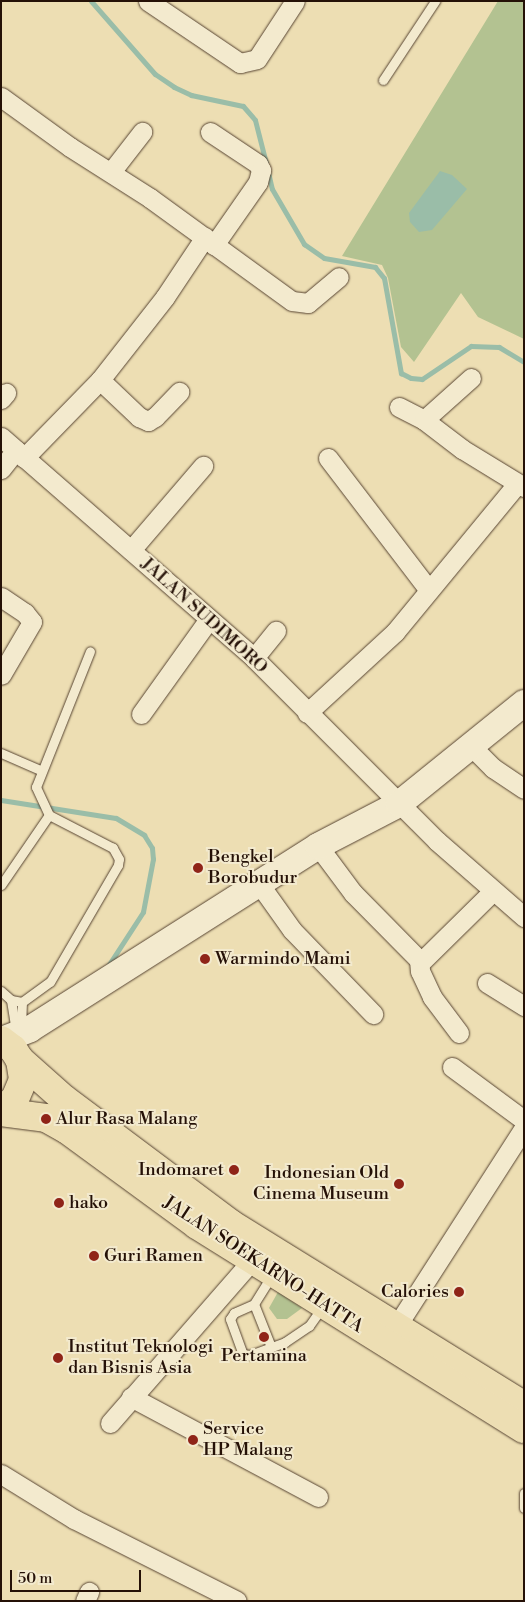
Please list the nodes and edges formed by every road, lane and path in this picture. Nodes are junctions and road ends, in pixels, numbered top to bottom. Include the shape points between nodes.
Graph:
1 (295, 1) edge
2 (434, 1) edge
3 (157, 4) edge
4 (383, 80) dead end
5 (1, 98) edge
6 (142, 132) dead end
7 (210, 132) dead end
8 (111, 172) junction
9 (210, 242) junction
10 (339, 277) dead end
11 (471, 378) dead end
12 (100, 380) junction
13 (179, 392) dead end
14 (399, 407) dead end
15 (424, 420) junction
16 (1, 436) edge
17 (20, 454) junction
18 (328, 458) dead end
19 (203, 466) dead end
20 (1, 469) edge
21 (520, 486) edge
22 (131, 550) junction
23 (429, 590) junction
24 (1, 598) edge
25 (209, 618) junction
26 (276, 631) dead end
27 (90, 651) dead end
28 (254, 658) junction
29 (1, 675) edge
30 (522, 708) edge
31 (307, 713) junction
32 (141, 714) dead end
33 (472, 747) junction
34 (1, 753) edge
35 (40, 770) junction
36 (524, 789) edge
37 (399, 804) junction
38 (48, 813) junction
39 (318, 846) junction
40 (1, 885) edge
41 (260, 885) junction
42 (493, 891) junction
43 (524, 918) edge
44 (420, 963) junction
45 (487, 983) dead end
46 (1, 991) edge
47 (11, 1000) junction
48 (22, 1002) junction
49 (524, 1006) edge
50 (373, 1014) dead end
51 (460, 1033) dead end
52 (12, 1042) edge
53 (452, 1067) dead end
54 (1, 1111) edge
55 (524, 1120) edge
56 (524, 1128) edge
57 (262, 1267) junction
58 (254, 1304) junction
59 (324, 1306) junction
60 (396, 1327) junction
61 (271, 1347) junction
62 (131, 1397) junction
63 (524, 1406) edge
64 (110, 1423) dead end
65 (524, 1429) edge
66 (1, 1474) edge
67 (524, 1493) edge
68 (318, 1497) dead end
69 (524, 1508) edge
70 (237, 1601) edge

1 - 3 street via 257,59 250,63 231,59
2 - 4 lane
5 - 8 street via 70,148
6 - 8 street
7 - 9 street via 261,170 258,182
8 - 9 street
9 - 10 street via 300,303 314,299
9 - 12 street
11 - 15 street
12 - 13 street via 139,417 148,421 156,417
12 - 17 street
14 - 15 street
15 - 21 street
16 - 17 street, JALAN SUDIMORO
17 - 20 street
17 - 22 street, JALAN SUDIMORO
18 - 23 street
19 - 22 street
21 - 23 street
22 - 25 street, JALAN SUDIMORO
23 - 31 street via 399,626
24 - 29 street via 25,613 32,622
25 - 28 street, JALAN SUDIMORO
25 - 32 street
26 - 28 street
27 - 35 lane via 72,701
28 - 31 street, JALAN SUDIMORO
30 - 33 street
31 - 37 street, JALAN SUDIMORO
33 - 36 street via 493,768
33 - 37 street
34 - 35 lane
35 - 38 lane via 36,782
37 - 39 street
37 - 42 street, JALAN SUDIMORO
38 - 40 lane
38 - 48 lane via 109,845 119,859 50,982
39 - 41 street
39 - 44 street via 353,893
41 - 50 street via 292,930
41 - 52 street
42 - 43 street, JALAN SUDIMORO
42 - 44 street
44 - 51 street via 420,971 432,997
45 - 49 street
46 - 47 lane
47 - 48 lane
47 - 52 lane
48 - 52 lane
52 - 54 main road, JALAN SOEKARNO-HATTA via 23,1080 20,1090
52 - 60 main road, JALAN SOEKARNO-HATTA via 64,1099 231,1224
53 - 55 street
54 - 57 main road, JALAN SOEKARNO-HATTA via 46,1118 66,1128 197,1225
56 - 60 street
57 - 58 lane
57 - 59 main road, JALAN SOEKARNO-HATTA
57 - 62 street
58 - 61 lane
58 - 61 lane via 234,1313 230,1319 243,1354 250,1355
59 - 61 lane via 309,1326
59 - 65 main road, JALAN SOEKARNO-HATTA
60 - 63 main road, JALAN SOEKARNO-HATTA
62 - 64 street
62 - 68 street
66 - 70 street via 74,1519
67 - 69 lane

